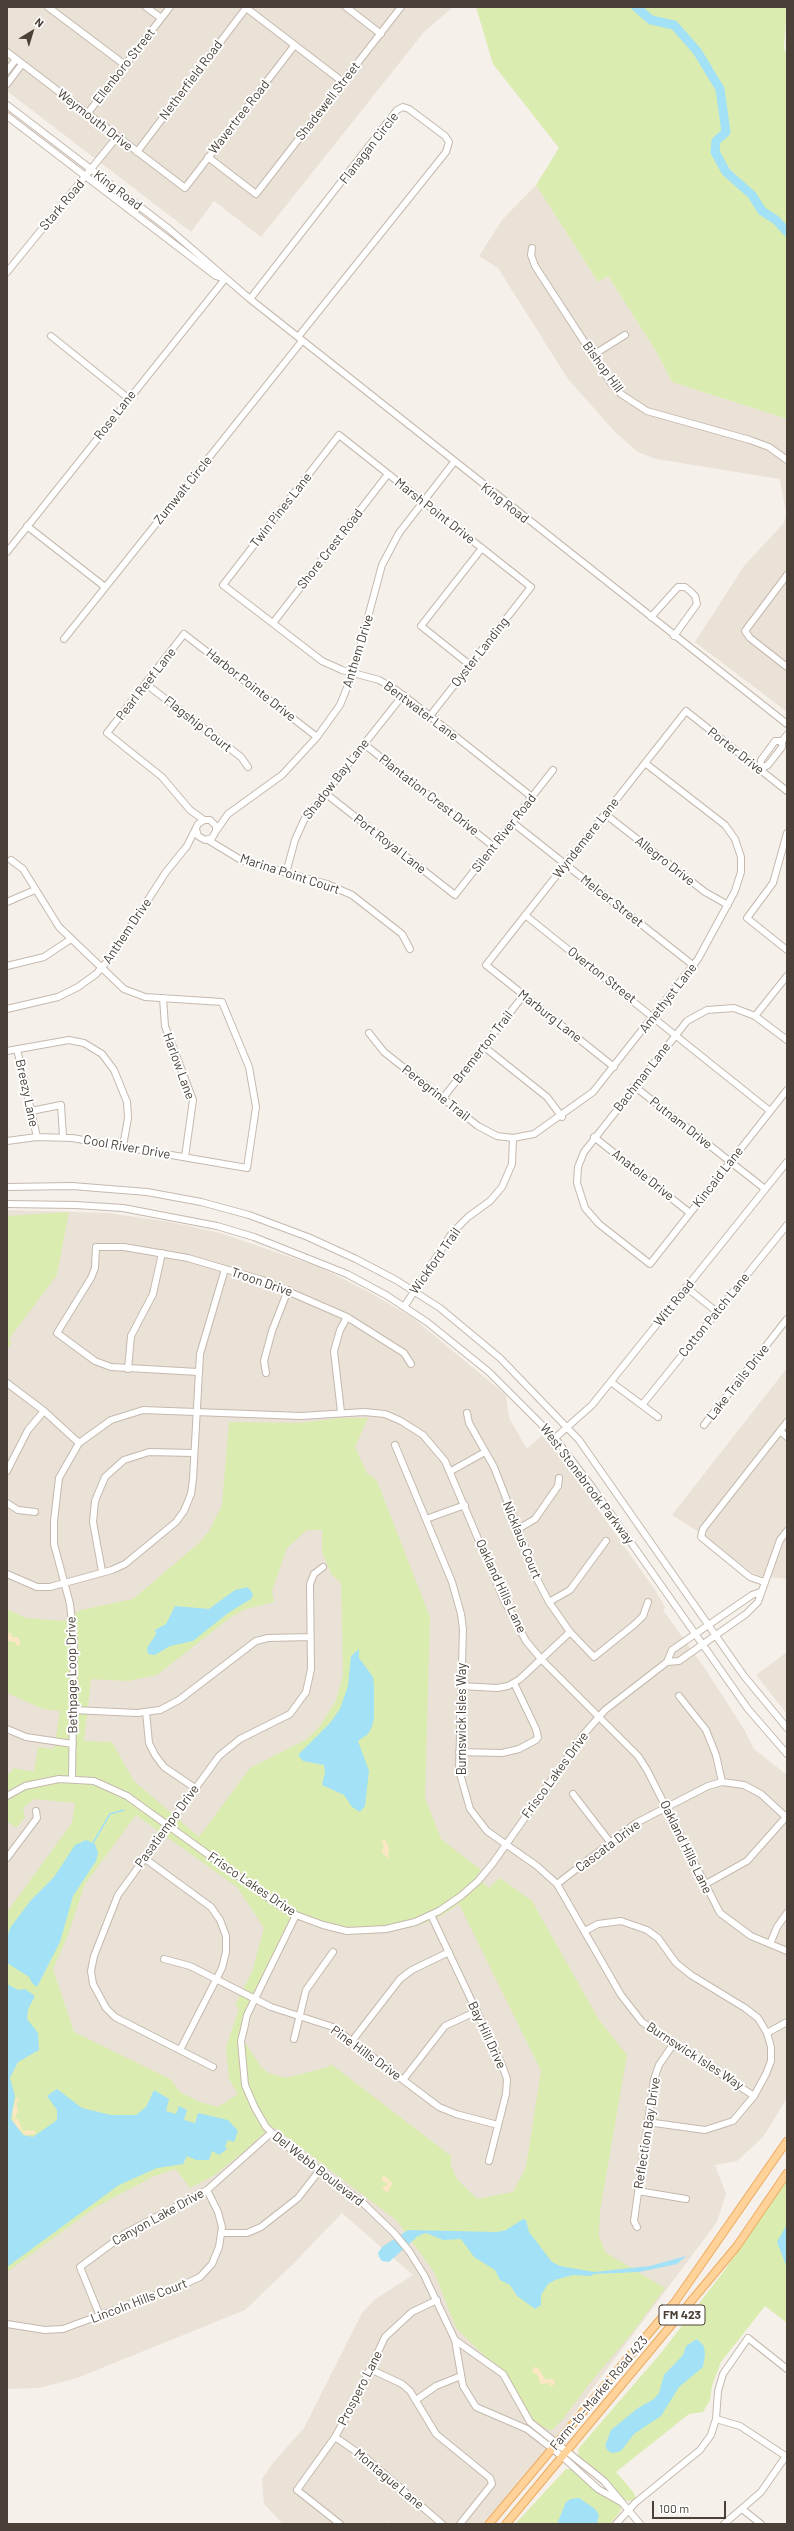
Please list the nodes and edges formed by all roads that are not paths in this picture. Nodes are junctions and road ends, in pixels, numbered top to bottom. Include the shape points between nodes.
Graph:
1 (48, 7) edge
2 (146, 7) edge
3 (170, 7) edge
4 (245, 7) edge
5 (346, 7) edge
6 (401, 7) edge
7 (161, 18) junction
8 (381, 34) junction
9 (294, 46) junction
10 (7, 52) edge
11 (16, 59) junction
12 (22, 64) junction
13 (125, 65) junction
14 (7, 70) edge
15 (342, 82) junction
16 (7, 84) edge
17 (7, 105) edge
18 (87, 114) junction
19 (7, 116) edge
20 (24, 118) junction
21 (17, 124) junction
22 (116, 137) junction
23 (137, 152) junction
24 (208, 157) junction
25 (91, 170) junction
26 (86, 177) junction
27 (185, 188) joint
28 (139, 206) junction
29 (134, 213) junction
30 (532, 248) dead end
31 (7, 272) edge
32 (225, 279) junction
33 (250, 299) junction
34 (51, 336) dead end
35 (625, 336) dead end
36 (300, 339) junction
37 (593, 355) junction
38 (128, 398) junction
39 (339, 436) joint
40 (787, 460) edge
41 (454, 462) junction
42 (388, 474) junction
43 (422, 502) junction
44 (27, 526) junction
45 (482, 548) junction
46 (7, 552) edge
47 (787, 575) edge
48 (223, 585) joint
49 (105, 587) junction
50 (531, 587) joint
51 (651, 617) junction
52 (273, 623) junction
53 (184, 634) joint
54 (674, 636) junction
55 (64, 639) dead end
56 (470, 665) junction
57 (787, 668) edge
58 (353, 673) junction
59 (146, 684) junction
60 (403, 695) junction
61 (686, 711) joint
62 (430, 716) junction
63 (787, 724) edge
64 (787, 734) edge
65 (316, 737) junction
66 (782, 741) junction
67 (364, 744) junction
68 (645, 763) junction
69 (248, 767) dead end
70 (760, 769) junction
71 (553, 770) dead end
72 (787, 791) edge
73 (325, 793) junction
74 (532, 797) junction
75 (190, 810) junction
76 (228, 814) junction
77 (605, 814) junction
78 (206, 820) junction
79 (512, 822) junction
80 (196, 827) junction
81 (216, 832) junction
82 (787, 833) edge
83 (206, 840) junction
84 (494, 846) junction
85 (186, 848) junction
86 (222, 848) junction
87 (10, 860) dead end
88 (565, 864) junction
89 (286, 873) junction
90 (35, 890) junction
91 (455, 895) joint
92 (7, 902) edge
93 (728, 905) junction
94 (525, 915) junction
95 (71, 939) junction
96 (410, 949) dead end
97 (787, 950) edge
98 (486, 965) joint
99 (7, 966) edge
100 (694, 966) junction
101 (102, 969) junction
102 (787, 976) edge
103 (523, 996) junction
104 (162, 998) junction
105 (7, 1009) edge
106 (654, 1016) junction
107 (755, 1016) junction
108 (369, 1033) dead end
109 (674, 1036) junction
110 (787, 1040) edge
111 (483, 1046) junction
112 (17, 1049) junction
113 (7, 1051) edge
114 (614, 1067) junction
115 (634, 1086) junction
116 (787, 1090) edge
117 (443, 1098) junction
118 (31, 1111) junction
119 (770, 1111) junction
120 (562, 1116) junction
121 (37, 1137) junction
122 (63, 1137) junction
123 (594, 1137) junction
124 (513, 1138) junction
125 (7, 1141) edge
126 (123, 1146) junction
127 (185, 1157) junction
128 (730, 1162) junction
129 (787, 1162) edge
130 (7, 1187) edge
131 (765, 1189) junction
132 (7, 1205) edge
133 (690, 1213) junction
134 (787, 1225) edge
135 (162, 1253) junction
136 (650, 1264) joint
137 (225, 1269) junction
138 (686, 1287) junction
139 (288, 1290) junction
140 (414, 1291) junction
141 (404, 1307) junction
142 (717, 1312) junction
143 (347, 1317) junction
144 (787, 1319) edge
145 (411, 1364) dead end
146 (128, 1369) junction
147 (198, 1372) junction
148 (266, 1373) dead end
149 (611, 1382) junction
150 (7, 1383) edge
151 (642, 1405) junction
152 (44, 1411) junction
153 (197, 1412) junction
154 (341, 1412) junction
155 (466, 1413) dead end
156 (658, 1417) dead end
157 (787, 1422) edge
158 (704, 1425) dead end
159 (568, 1428) junction
160 (780, 1431) junction
161 (787, 1437) edge
162 (555, 1438) junction
163 (79, 1443) junction
164 (395, 1445) dead end
165 (485, 1452) junction
166 (194, 1453) junction
167 (7, 1471) edge
168 (451, 1471) junction
169 (560, 1478) dead end
170 (7, 1503) edge
171 (464, 1504) junction
172 (35, 1512) dead end
173 (426, 1519) junction
174 (518, 1529) junction
175 (787, 1531) edge
176 (606, 1541) dead end
177 (323, 1567) dead end
178 (102, 1571) junction
179 (7, 1574) edge
180 (764, 1582) junction
181 (65, 1583) junction
182 (760, 1592) junction
183 (549, 1602) junction
184 (648, 1602) dead end
185 (709, 1625) junction
186 (570, 1632) junction
187 (695, 1634) junction
188 (716, 1635) junction
189 (310, 1637) junction
190 (702, 1645) junction
191 (541, 1659) junction
192 (667, 1662) junction
193 (514, 1683) junction
194 (461, 1686) junction
195 (679, 1696) dead end
196 (73, 1710) junction
197 (146, 1712) junction
198 (599, 1716) junction
199 (787, 1728) edge
200 (7, 1729) edge
201 (73, 1744) junction
202 (459, 1752) junction
203 (787, 1754) edge
204 (72, 1778) junction
205 (722, 1782) junction
206 (194, 1788) junction
207 (573, 1794) dead end
208 (7, 1796) edge
209 (666, 1808) junction
210 (36, 1811) dead end
211 (786, 1817) edge
212 (168, 1825) junction
213 (610, 1842) junction
214 (506, 1844) junction
215 (7, 1858) edge
216 (144, 1858) junction
217 (557, 1884) junction
218 (704, 1885) junction
219 (787, 1913) edge
220 (296, 1915) junction
221 (431, 1915) junction
222 (585, 1931) junction
223 (770, 1944) junction
224 (787, 1951) edge
225 (333, 1952) dead end
226 (449, 1952) junction
227 (164, 1959) dead end
228 (216, 1980) junction
229 (255, 1999) junction
230 (477, 2010) junction
231 (300, 2016) junction
232 (787, 2022) edge
233 (767, 2033) junction
234 (294, 2039) dead end
235 (352, 2041) junction
236 (674, 2043) junction
237 (180, 2050) junction
238 (213, 2067) dead end
239 (403, 2080) junction
240 (754, 2096) junction
241 (647, 2122) junction
242 (498, 2125) junction
243 (271, 2133) junction
244 (787, 2141) edge
245 (489, 2161) dead end
246 (319, 2171) junction
247 (787, 2173) edge
248 (207, 2190) junction
249 (638, 2191) junction
250 (686, 2199) dead end
251 (637, 2227) dead end
252 (221, 2233) junction
253 (437, 2300) junction
254 (100, 2316) junction
255 (7, 2324) edge
256 (455, 2340) junction
257 (370, 2369) junction
258 (787, 2369) edge
259 (461, 2376) junction
260 (416, 2400) junction
261 (716, 2419) junction
262 (335, 2437) junction
263 (558, 2442) junction
264 (552, 2448) junction
265 (568, 2450) junction
266 (563, 2457) junction
267 (786, 2457) edge
268 (619, 2501) junction
269 (742, 2509) junction
270 (628, 2510) junction
271 (340, 2524) edge
272 (442, 2524) edge
273 (460, 2524) edge
274 (489, 2524) edge
275 (506, 2524) edge
276 (616, 2524) edge
277 (640, 2524) edge
278 (724, 2524) edge
279 (761, 2524) edge

1 - 13 street
2 - 7 street
3 - 7 street, Ellenboro Street
4 - 9 street
4 - 23 street, Netherfield Road
5 - 8 street
6 - 8 street, Shadewell Street
7 - 13 street, Ellenboro Street
8 - 15 street, Shadewell Street
9 - 15 street
9 - 24 street, Wavertree Road
10 - 11 street, Weymouth Drive
11 - 12 street, Weymouth Drive
11 - 14 street
12 - 16 street
12 - 18 street, Weymouth Drive
13 - 18 street, Ellenboro Street
15 - 24 street, Shadewell Street via 256,194
17 - 20 street, King Road
18 - 22 street, Weymouth Drive
19 - 21 street, King Road
20 - 21 street
20 - 25 street, King Road
21 - 26 street, King Road
22 - 23 street, Weymouth Drive
22 - 25 street, Stark Road
23 - 27 street, Weymouth Drive
24 - 27 street, Wavertree Road
25 - 26 street, Stark Road
25 - 28 street, King Road
26 - 29 street, King Road
26 - 31 street, Stark Road
28 - 29 street
28 - 32 street, King Road via 219,271
29 - 32 street, King Road via 216,276
30 - 37 street, Bishop Hill via 531,255 535,266
32 - 33 street, King Road
32 - 38 street, Rose Lane
33 - 36 street, King Road
33 - 36 street, Flanagan Circle via 397,110 403,107 409,109 445,136 449,142 446,152
34 - 38 street
35 - 37 street
36 - 41 street, King Road
36 - 49 street, Zumwalt Circle
37 - 40 street, Bishop Hill via 621,394 647,411 750,440 769,447
38 - 44 street, Rose Lane
39 - 42 street, Marsh Point Drive
39 - 48 street, Twin Pines Lane
41 - 43 street, Anthem Drive
41 - 51 street, King Road
42 - 43 street, Marsh Point Drive
42 - 52 street, Shore Crest Road
43 - 45 street, Marsh Point Drive
43 - 58 street, Anthem Drive via 399,533 382,565
44 - 46 street, Rose Lane
44 - 49 street
45 - 50 street, Marsh Point Drive
45 - 56 street via 421,626
47 - 57 street via 745,631
48 - 52 street, Bentwater Lane
49 - 55 street, Zumwalt Circle
50 - 56 street, Oyster Landing
51 - 54 street, King Road
51 - 54 street via 678,587 685,587 690,591 695,596 697,604
52 - 58 street, Bentwater Lane via 322,661
53 - 59 street, Pearl Reef Lane
53 - 65 street, Harbor Pointe Drive
54 - 63 street, King Road
56 - 62 street, Oyster Landing
58 - 60 street, Bentwater Lane via 379,680
58 - 65 street, Anthem Drive via 340,705
59 - 69 street, Flagship Court via 241,757
59 - 75 street, Pearl Reef Lane via 108,733 162,777
60 - 62 street, Bentwater Lane
60 - 67 street, Shadow Bay Lane
61 - 68 street, Wyndemere Lane
61 - 70 street, Porter Drive
62 - 74 street, Bentwater Lane
64 - 66 street
65 - 76 street, Anthem Drive via 282,775
66 - 70 street via 782,747 773,759
66 - 70 street via 775,742 770,748 761,760
67 - 73 street, Shadow Bay Lane
67 - 84 street, Plantation Crest Drive
68 - 77 street, Wyndemere Lane
68 - 93 street, Amethyst Lane via 725,825 735,839 741,857 739,882
70 - 72 street, Porter Drive
71 - 74 street, Silent River Road
73 - 89 street, Shadow Bay Lane via 304,820 295,840
73 - 91 street, Port Royal Lane
74 - 79 street, Silent River Road
75 - 78 street
75 - 80 street
76 - 78 street, Anthem Drive
76 - 81 street, Anthem Drive
77 - 88 street, Wyndemere Lane
77 - 93 street, Allegro Drive via 705,892
78 - 80 street
78 - 81 street via 214,823
79 - 84 street, Silent River Road
79 - 88 street, Melcer Street
80 - 83 street via 198,836
80 - 85 street, Anthem Drive
81 - 83 street
81 - 86 street
82 - 97 street via 773,883 747,918
83 - 85 street
83 - 86 street, Marina Point Court
84 - 91 street, Silent River Road
85 - 101 street, Anthem Drive
86 - 89 street, Marina Point Court via 241,860
87 - 90 street via 23,869
88 - 94 street, Wyndemere Lane
88 - 100 street, Melcer Street
89 - 96 street, Marina Point Court via 327,884 352,895 402,934
90 - 92 street
90 - 95 street via 49,913
93 - 100 street, Amethyst Lane
94 - 98 street, Wyndemere Lane
94 - 106 street, Overton Street
95 - 99 street via 44,957
95 - 101 street
98 - 103 street, Marburg Lane
100 - 106 street, Amethyst Lane
101 - 104 street via 129,992
101 - 105 street, Anthem Drive via 85,983 65,994
102 - 107 street
103 - 111 street, Bremerton Trail
103 - 114 street, Marburg Lane
104 - 127 street, Harlow Lane via 165,1026 192,1095 193,1110
104 - 127 street, Cool River Drive via 222,1002 247,1060 254,1088 255,1120 246,1168
106 - 109 street, Overton Street
106 - 114 street, Amethyst Lane
107 - 109 street, Bachman Lane via 740,1009 723,1007 696,1014
107 - 110 street
108 - 117 street, Peregrine Trail via 384,1052
109 - 115 street, Bachman Lane
109 - 119 street, Overton Street
111 - 117 street, Bremerton Trail
111 - 120 street via 547,1097
112 - 113 street
112 - 118 street, Breezy Lane
112 - 126 street via 69,1040 84,1043 98,1051 112,1066 126,1097 128,1118
114 - 120 street, Amethyst Lane via 589,1097
115 - 123 street, Bachman Lane
115 - 128 street, Putnam Drive
116 - 119 street, Kincaid Lane
117 - 124 street, Peregrine Trail via 487,1132
118 - 121 street, Breezy Lane
118 - 122 street via 61,1105
119 - 128 street, Kincaid Lane
120 - 124 street, Amethyst Lane via 534,1134
121 - 122 street, Cool River Drive
121 - 125 street, Cool River Drive
122 - 126 street, Cool River Drive
123 - 133 street, Anatole Drive
123 - 136 street, Bachman Lane via 578,1167 579,1193 588,1213
124 - 140 street, Wickford Trail via 512,1164 502,1187 490,1201 457,1227
126 - 127 street, Cool River Drive
128 - 131 street, Putnam Drive
128 - 133 street, Kincaid Lane
129 - 131 street, Witt Road
130 - 140 street, West Stonebrook Parkway via 111,1188 201,1202 249,1215 308,1237 376,1269
131 - 138 street, Witt Road
132 - 141 street, West Stonebrook Parkway via 123,1208 217,1226 254,1236 327,1266 386,1295
133 - 136 street, Kincaid Lane
134 - 142 street, Cotton Patch Lane
135 - 137 street, Troon Drive
135 - 146 street via 153,1294 131,1336
135 - 146 street, Troon Drive via 124,1247 96,1247 95,1268 91,1278 57,1333 95,1361 111,1367
137 - 139 street, Troon Drive
137 - 147 street via 200,1354
138 - 142 street
138 - 149 street, Witt Road
139 - 143 street, Troon Drive
139 - 148 street via 272,1331 264,1361
140 - 141 street, Wickford Trail
140 - 159 street, West Stonebrook Parkway via 440,1308 500,1358
141 - 162 street, West Stonebrook Parkway via 458,1345
142 - 151 street, Cotton Patch Lane
143 - 145 street, Troon Drive via 404,1353
143 - 154 street via 334,1350
144 - 158 street, Lake Trails Drive
146 - 147 street
147 - 153 street
149 - 151 street
149 - 159 street, Witt Road
150 - 152 street
151 - 156 street
152 - 163 street
152 - 167 street via 28,1430
153 - 154 street, Oakland Hills Lane via 301,1416
153 - 163 street, Bethpage Loop Drive via 143,1410 127,1413 99,1427
153 - 166 street
154 - 168 street, Oakland Hills Lane via 385,1414 401,1421 431,1442
155 - 165 street, Nicklaus Court
157 - 160 street
159 - 162 street, Witt Road
159 - 185 street, West Stonebrook Parkway via 606,1475
160 - 161 street
160 - 180 street via 703,1528 700,1537 750,1577
162 - 187 street, West Stonebrook Parkway
163 - 181 street, Bethpage Loop Drive via 66,1462 55,1494 54,1544
164 - 173 street, Burnswick Isles Way
165 - 168 street
165 - 174 street, Nicklaus Court via 494,1467
166 - 178 street via 191,1494 176,1522 125,1564
166 - 178 street via 149,1452 124,1460 106,1477 95,1502 93,1522
168 - 171 street, Oakland Hills Lane
169 - 174 street via 558,1486 535,1519
170 - 172 street via 18,1510
171 - 173 street
171 - 191 street, Oakland Hills Lane via 514,1621
173 - 194 street, Burnswick Isles Way via 458,1598 463,1629
174 - 183 street, Nicklaus Court
175 - 180 street, Frisco Lakes Drive via 780,1540
176 - 183 street via 570,1590
177 - 189 street, Pasatiempo Drive via 314,1574 310,1584
178 - 181 street
179 - 181 street via 37,1587
180 - 182 street, Frisco Lakes Drive
181 - 196 street, Bethpage Loop Drive via 74,1641
182 - 185 street, Frisco Lakes Drive
182 - 188 street, Frisco Lakes Drive via 758,1602
183 - 186 street, Nicklaus Court
184 - 186 street, Nicklaus Court via 643,1616 594,1657
185 - 187 street, Frisco Lakes Drive
185 - 188 street, West Stonebrook Parkway
186 - 191 street
187 - 190 street, West Stonebrook Parkway
187 - 192 street, Frisco Lakes Drive via 672,1650
188 - 190 street, Frisco Lakes Drive
188 - 199 street, West Stonebrook Parkway via 744,1676
189 - 197 street via 268,1638 256,1641 179,1700 160,1710
189 - 206 street, Pasatiempo Drive via 310,1682 298,1705 290,1714 228,1746
190 - 192 street, Frisco Lakes Drive via 679,1661
190 - 203 street, West Stonebrook Parkway via 748,1709
191 - 193 street
191 - 198 street, Oakland Hills Lane
192 - 198 street, Frisco Lakes Drive via 631,1688
193 - 194 street via 497,1688
193 - 202 street via 538,1737 520,1749 502,1753
194 - 202 street, Burnswick Isles Way
195 - 205 street via 706,1730 716,1754
196 - 197 street
196 - 201 street, Bethpage Loop Drive
197 - 206 street via 149,1743 154,1755 164,1767
198 - 209 street, Oakland Hills Lane via 638,1756
198 - 214 street, Frisco Lakes Drive
200 - 201 street via 26,1737
201 - 204 street, Bethpage Loop Drive
202 - 214 street, Burnswick Isles Way via 462,1782 470,1809 487,1831
204 - 208 street, Frisco Lakes Drive via 31,1784
204 - 212 street, Frisco Lakes Drive via 94,1781 112,1788
205 - 209 street, Cascata Drive via 708,1786
205 - 211 street, Cascata Drive via 744,1786 761,1794
206 - 212 street, Pasatiempo Drive
207 - 213 street
209 - 213 street, Cascata Drive via 636,1823
209 - 218 street, Oakland Hills Lane
210 - 215 street via 37,1818
211 - 218 street via 747,1861
212 - 216 street, Pasatiempo Drive
212 - 220 street, Frisco Lakes Drive
213 - 217 street, Cascata Drive
214 - 217 street, Burnswick Isles Way via 538,1866
214 - 221 street, Frisco Lakes Drive via 469,1890
216 - 228 street via 206,1902 219,1917 225,1933 226,1949 223,1965
216 - 237 street, Pasatiempo Drive via 112,1906 94,1956 91,1971 93,1984 106,2008 115,2017
217 - 222 street, Burnswick Isles Way
218 - 223 street, Oakland Hills Lane via 720,1912 746,1932
219 - 223 street via 777,1927
220 - 221 street, Frisco Lakes Drive via 347,1931 386,1928 415,1922
220 - 229 street, Del Webb Boulevard
221 - 226 street, Bay Hill Drive
222 - 233 street via 598,1924 621,1921 647,1930 658,1938 676,1963 758,2018
222 - 236 street, Burnswick Isles Way via 631,2009 642,2022
223 - 224 street, Oakland Hills Lane
225 - 231 street via 306,1990
226 - 230 street, Bay Hill Drive
226 - 235 street via 412,1970 400,1979
227 - 228 street, Pine Hills Drive via 190,1966
228 - 229 street, Pine Hills Drive
228 - 237 street
229 - 231 street, Pine Hills Drive
229 - 243 street, Del Webb Boulevard via 241,2041 245,2085 255,2108
230 - 239 street via 445,2026
230 - 242 street, Bay Hill Drive via 507,2079
231 - 234 street
231 - 235 street, Pine Hills Drive via 333,2027
232 - 233 street
233 - 240 street via 771,2062
235 - 239 street, Pine Hills Drive
236 - 240 street, Burnswick Isles Way
236 - 241 street, Reflection Bay Drive via 654,2079
237 - 238 street, Pasatiempo Drive
239 - 242 street, Pine Hills Drive via 439,2107
240 - 241 street via 733,2121 716,2128 693,2130
241 - 249 street, Reflection Bay Drive
242 - 245 street, Bay Hill Drive
243 - 246 street, Del Webb Boulevard
243 - 248 street, Canyon Lake Drive
244 - 263 main road, Farm-to-Market Road 423 / FM 423 via 675,2302
246 - 252 street via 298,2198 262,2227 247,2233
246 - 253 street, Del Webb Boulevard via 363,2203 394,2233 409,2252
247 - 265 main road, Farm-to-Market Road 423 / FM 423 via 738,2246
248 - 252 street, Lincoln Hills Court via 218,2212
248 - 254 street, Canyon Lake Drive via 126,2233 80,2267
249 - 250 street
249 - 251 street, Reflection Bay Drive via 634,2221
252 - 254 street, Lincoln Hills Court via 212,2264 200,2277
253 - 256 street, Del Webb Boulevard
253 - 257 street, Prospero Lane via 412,2312 392,2328
254 - 255 street, Lincoln Hills Court via 63,2329 45,2330
256 - 259 street, Del Webb Boulevard
256 - 263 street, Del Webb Boulevard via 503,2374 530,2422
257 - 260 street via 402,2384
257 - 262 street, Prospero Lane
258 - 261 street via 748,2338 723,2374 718,2392
259 - 260 street via 436,2386
259 - 264 street, Del Webb Boulevard via 463,2386 476,2407 517,2423
260 - 273 street via 425,2420 436,2434 490,2478 492,2484
261 - 267 street via 740,2426
261 - 270 street via 711,2435 700,2450
262 - 271 street, Prospero Lane via 297,2490
262 - 272 street, Montague Lane via 367,2459
263 - 264 main road, Farm-to-Market Road 423 / FM 423
263 - 265 street, Del Webb Boulevard
264 - 266 street, Del Webb Boulevard
264 - 274 main road, Farm-to-Market Road 423 / FM 423
265 - 266 main road, Farm-to-Market Road 423 / FM 423
265 - 268 street, Del Webb Boulevard via 604,2481
266 - 268 street, Del Webb Boulevard via 598,2489
266 - 275 main road, Farm-to-Market Road 423 / FM 423
267 - 269 street via 761,2492
268 - 270 street, Del Webb Boulevard
269 - 278 street
269 - 279 street
270 - 276 street
270 - 277 street, Del Webb Boulevard

